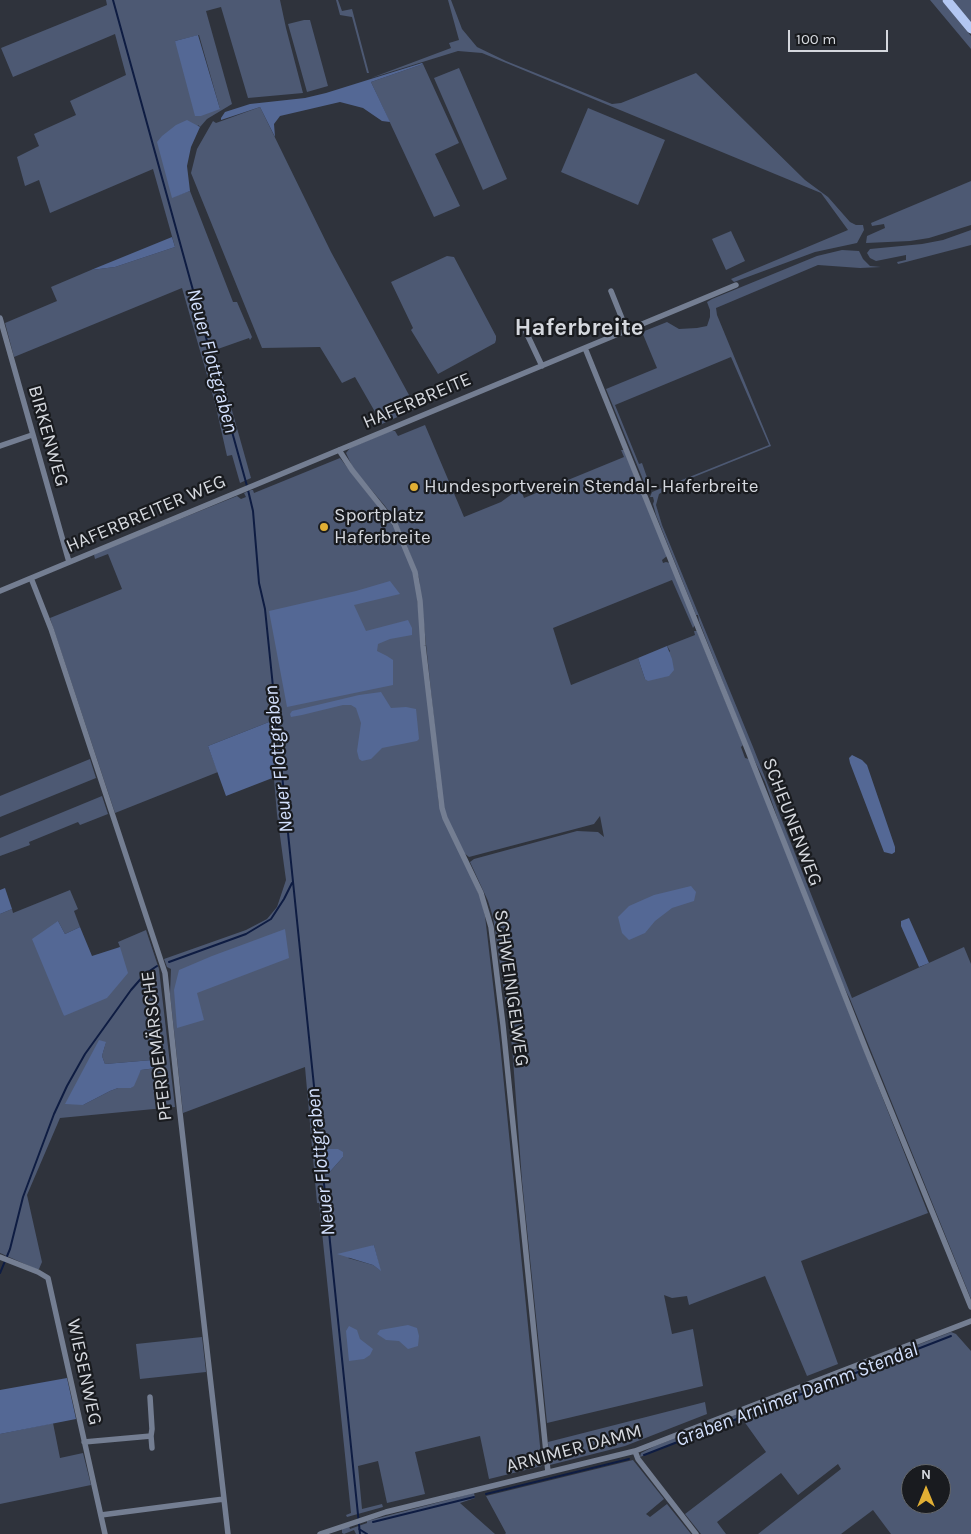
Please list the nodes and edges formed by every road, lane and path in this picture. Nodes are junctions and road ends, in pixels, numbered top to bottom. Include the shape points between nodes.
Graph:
1 (947, 0) edge
2 (971, 29) edge
3 (736, 285) dead end
4 (611, 291) dead end
5 (0, 318) edge
6 (627, 330) junction
7 (526, 332) dead end
8 (585, 348) junction
9 (542, 366) junction
10 (32, 435) junction
11 (0, 446) edge
12 (339, 450) junction
13 (303, 464) joint
14 (68, 562) junction
15 (31, 578) junction
16 (0, 591) edge
17 (0, 1258) edge
18 (971, 1308) edge
19 (971, 1321) edge
20 (150, 1397) dead end
21 (151, 1436) junction
22 (84, 1442) junction
23 (152, 1448) dead end
24 (635, 1450) junction
25 (548, 1472) junction
26 (224, 1499) junction
27 (101, 1515) junction
28 (105, 1534) edge
29 (228, 1534) edge
30 (320, 1534) edge
31 (696, 1534) edge

1 - 2 main road
3 - 6 street, HAFERBREITE
4 - 6 street
5 - 10 street, BIRKENWEG
6 - 8 street, HAFERBREITE
7 - 9 street
8 - 9 street, HAFERBREITE
8 - 18 street, SCHEUNENWEG
9 - 12 street, HAFERBREITE
10 - 11 street
10 - 14 street, BIRKENWEG
12 - 13 street, HAFERBREITE
12 - 25 street, SCHWEINIGELWEG via 395,524 412,563 419,591 442,808 481,894 491,927
13 - 14 street, HAFERBREITER WEG
14 - 15 street, HAFERBREITER WEG
15 - 16 street, HAFERBREITER WEG
15 - 26 street, PFERDEMÄRSCHE via 51,629 165,973
17 - 22 street, WIESENWEG via 48,1278
19 - 24 street, ARNIMER DAMM
20 - 21 street
21 - 22 street
21 - 23 street
22 - 27 street, WIESENWEG
24 - 25 street, ARNIMER DAMM
24 - 31 street via 638,1459
25 - 30 street, ARNIMER DAMM via 413,1504
26 - 27 street
26 - 29 street, PFERDEMÄRSCHE
27 - 28 street, WIESENWEG

